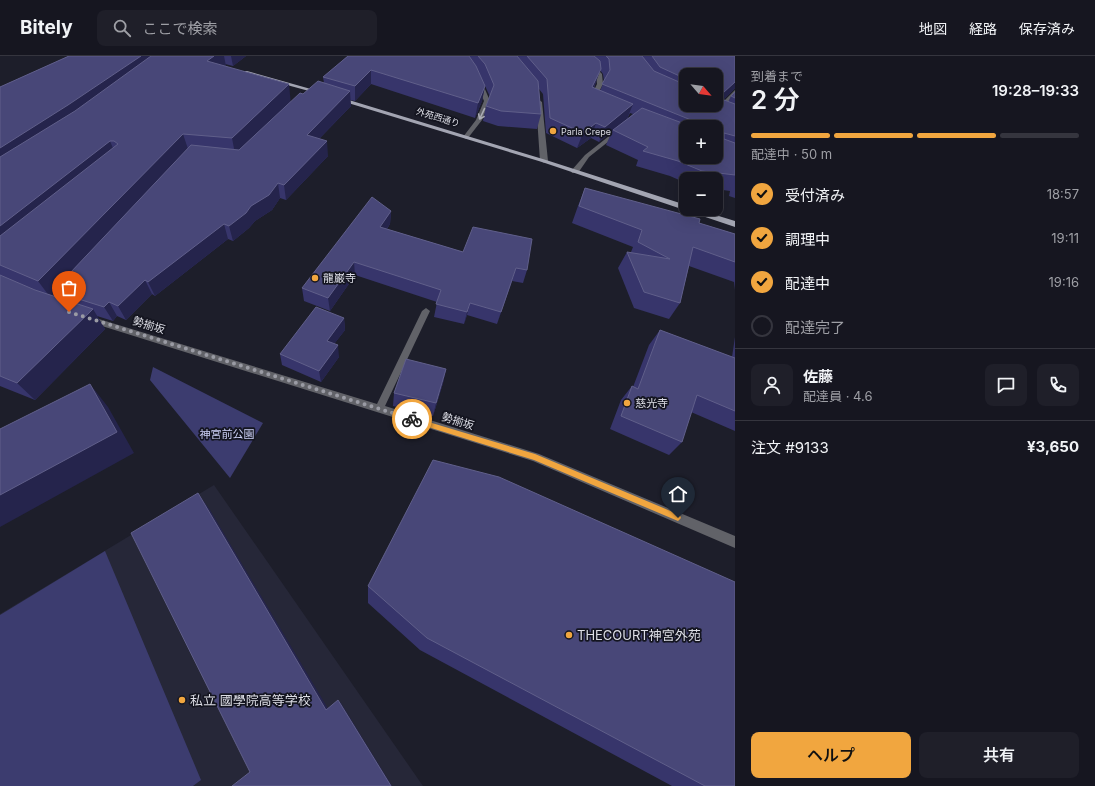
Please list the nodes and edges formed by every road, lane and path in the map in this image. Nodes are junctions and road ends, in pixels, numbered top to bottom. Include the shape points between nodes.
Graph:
1 (574, 56) edge
2 (240, 71) edge
3 (474, 74) edge
4 (735, 92) edge
5 (539, 95) edge
6 (599, 104) edge
7 (716, 113) edge
8 (625, 126) edge
9 (466, 137) junction
10 (544, 161) junction
11 (575, 171) junction
12 (679, 206) edge
13 (709, 216) edge
14 (735, 224) edge
15 (426, 311) dead end
16 (84, 317) edge
17 (379, 409) junction
18 (735, 542) edge

1 - 6 street via 599,74 600,84 591,101
2 - 9 main road, 外苑西通り
3 -> 9 street via 487,101 479,120
4 - 7 street
5 - 10 street
8 - 11 street via 587,156
9 - 10 main road, 外苑西通り
10 - 11 main road, 外苑西通り
11 - 12 main road, 外苑西通り
13 - 14 main road, 外苑西通り
15 - 17 street
16 - 17 street, 勢揃坂
17 - 18 street, 勢揃坂 via 535,457

